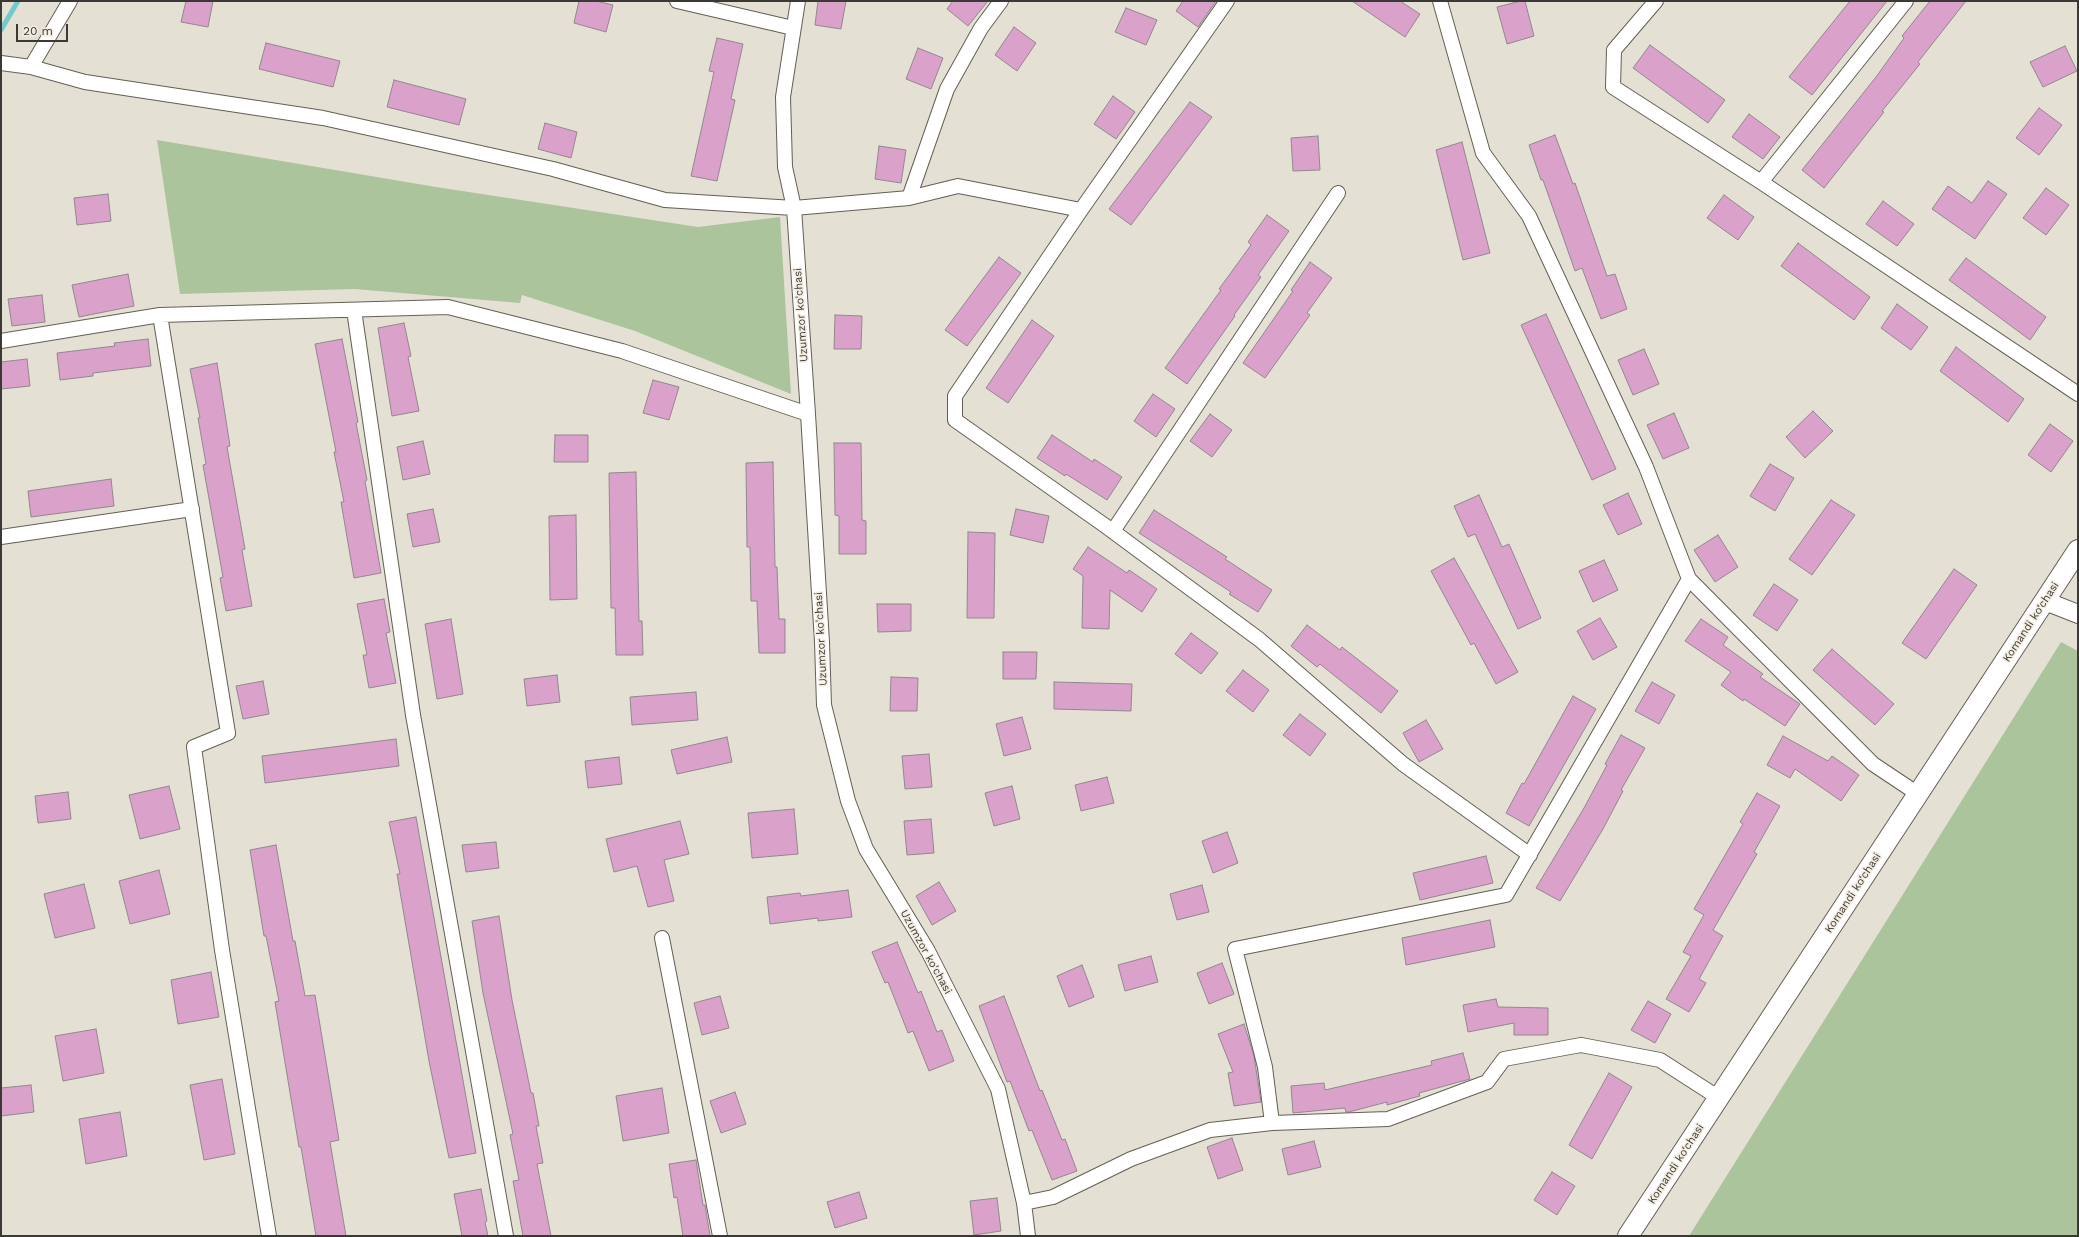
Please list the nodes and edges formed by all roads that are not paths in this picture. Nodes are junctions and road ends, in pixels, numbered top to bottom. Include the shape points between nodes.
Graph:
1 (70, 1) edge
2 (677, 1) edge
3 (798, 1) edge
4 (1001, 1) edge
5 (1227, 1) edge
6 (1440, 1) edge
7 (1656, 1) edge
8 (1906, 1) edge
9 (793, 28) junction
10 (1, 63) edge
11 (31, 67) junction
12 (1761, 182) junction
13 (1338, 192) dead end
14 (909, 198) junction
15 (794, 208) junction
16 (1080, 210) junction
17 (354, 310) junction
18 (160, 315) junction
19 (1, 340) edge
20 (2078, 394) edge
21 (808, 414) junction
22 (192, 509) junction
23 (1113, 531) junction
24 (1, 537) edge
25 (2078, 550) edge
26 (1689, 579) junction
27 (2045, 601) junction
28 (2078, 614) edge
29 (1918, 794) junction
30 (1530, 855) junction
31 (662, 938) dead end
32 (1718, 1098) junction
33 (1272, 1124) junction
34 (1024, 1203) junction
35 (268, 1236) edge
36 (506, 1236) edge
37 (720, 1236) edge
38 (1028, 1236) edge
39 (1628, 1236) edge

1 - 11 street
2 - 9 street
3 - 9 street, Uzumzor ko'chasi
4 - 14 street via 982,28 947,89
5 - 16 street
6 - 26 street via 1483,153 1529,216 1646,467
7 - 12 street via 1614,50 1612,86
8 - 12 street
9 - 15 street, Uzumzor ko'chasi via 783,97 785,166
10 - 11 street
11 - 15 street via 85,82 323,118 553,169 665,200
12 - 20 street
13 - 23 street
14 - 15 street
14 - 16 street via 958,186
15 - 21 street, Uzumzor ko'chasi
16 - 23 street via 955,396 954,420
17 - 18 street
17 - 21 street via 448,307 622,351
17 - 36 street via 413,715
18 - 19 street
18 - 22 street
21 - 34 street, Uzumzor ko'chasi via 824,705 848,801 866,849 928,951 998,1089
22 - 24 street
22 - 35 street via 228,733 194,747 222,950
23 - 30 street via 1260,640 1403,764
25 - 27 main road, Komandi ko‘chasi
26 - 29 street via 1873,764
26 - 30 street
27 - 28 street
27 - 29 main road, Komandi ko‘chasi
29 - 32 main road, Komandi ko‘chasi
30 - 33 street via 1506,895 1235,949 1265,1067
31 - 37 street
32 - 33 street via 1660,1060 1581,1045 1504,1059 1487,1082 1388,1119
32 - 39 main road, Komandi ko‘chasi
33 - 34 street via 1210,1130 1131,1159 1053,1197
34 - 38 street, Uzumzor ko'chasi

